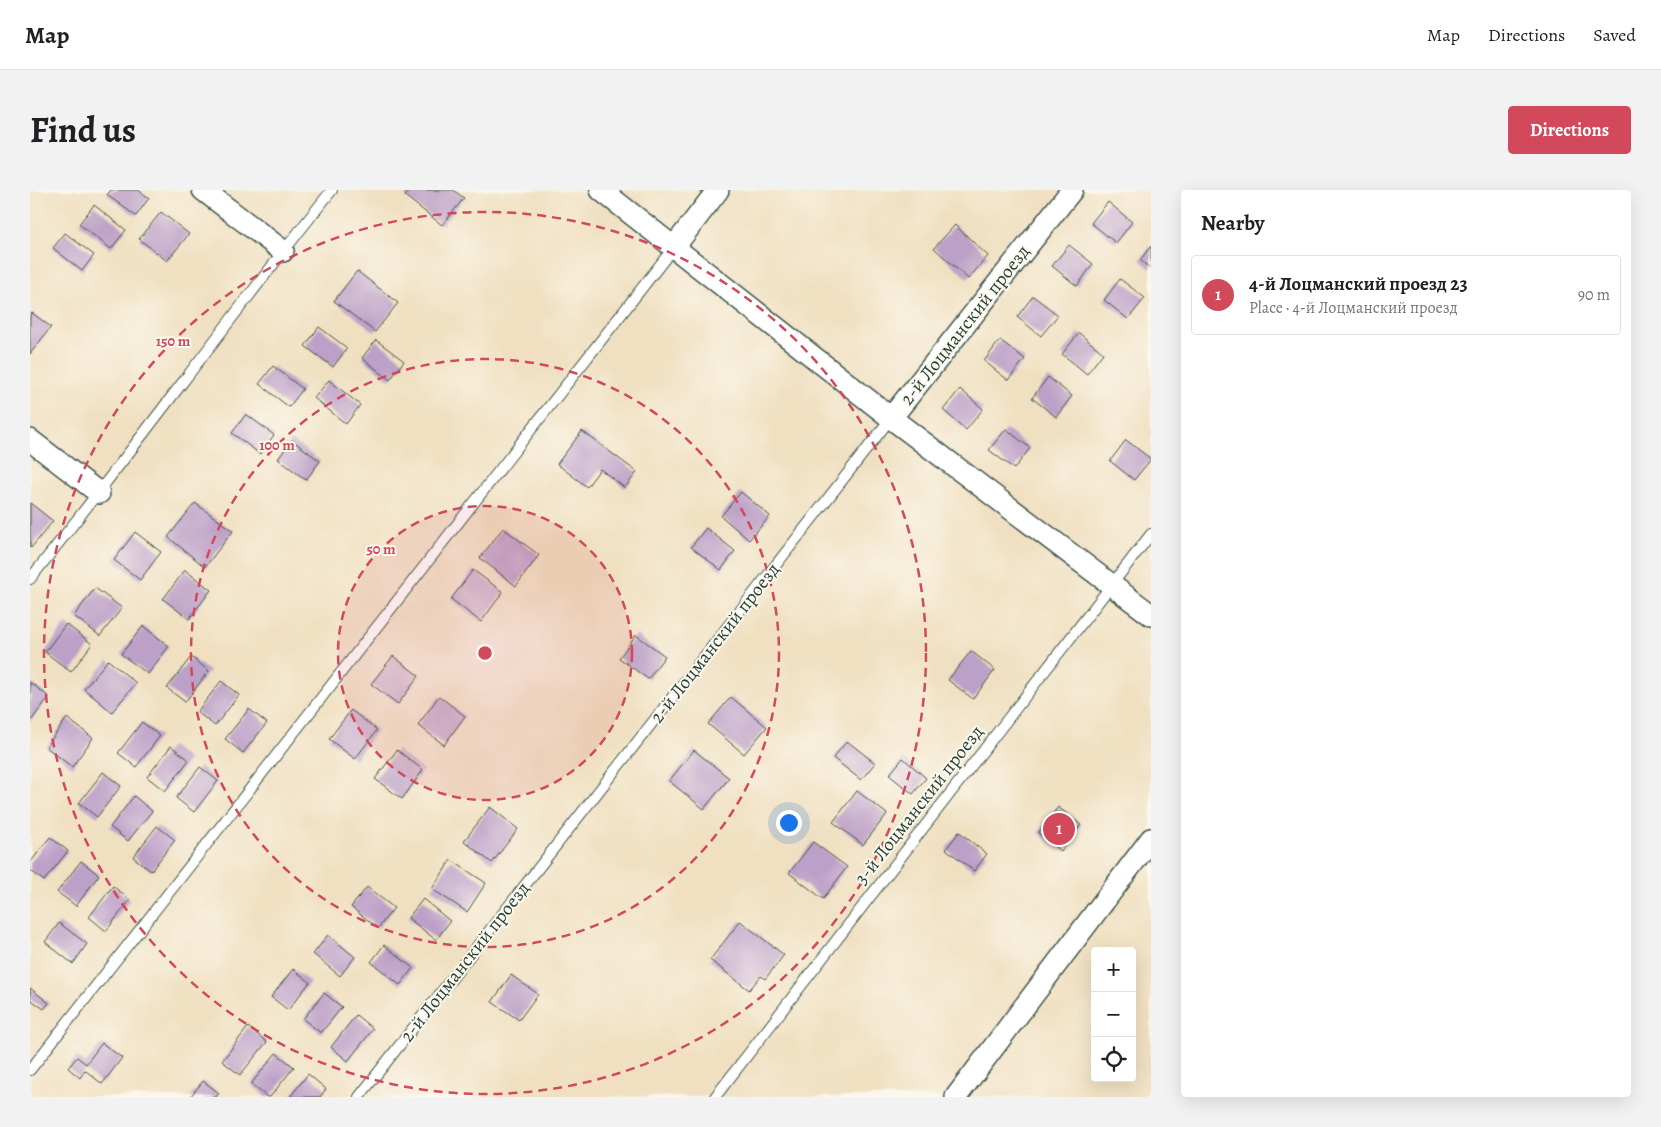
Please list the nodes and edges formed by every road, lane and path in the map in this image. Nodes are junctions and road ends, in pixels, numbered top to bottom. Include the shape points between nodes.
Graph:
1 (202, 190) edge
2 (332, 190) edge
3 (601, 190) edge
4 (718, 190) edge
5 (1072, 190) edge
6 (674, 247) junction
7 (283, 252) junction
8 (891, 418) junction
9 (30, 440) edge
10 (99, 493) junction
11 (1151, 534) edge
12 (30, 579) edge
13 (1112, 584) junction
14 (1151, 615) edge
15 (1151, 838) edge
16 (30, 1070) edge
17 (359, 1097) edge
18 (715, 1097) edge
19 (956, 1097) edge

1 - 7 street
2 - 7 lane
3 - 6 street
4 - 6 street
5 - 8 street, 2-й Лоцманский проезд
6 - 8 street
6 - 16 lane
7 - 10 lane
8 - 13 street
8 - 17 lane, 2-й Лоцманский проезд
9 - 10 street
10 - 12 lane
11 - 13 lane, 3-й Лоцманский проезд
13 - 14 street
13 - 18 lane, 3-й Лоцманский проезд
15 - 19 street

